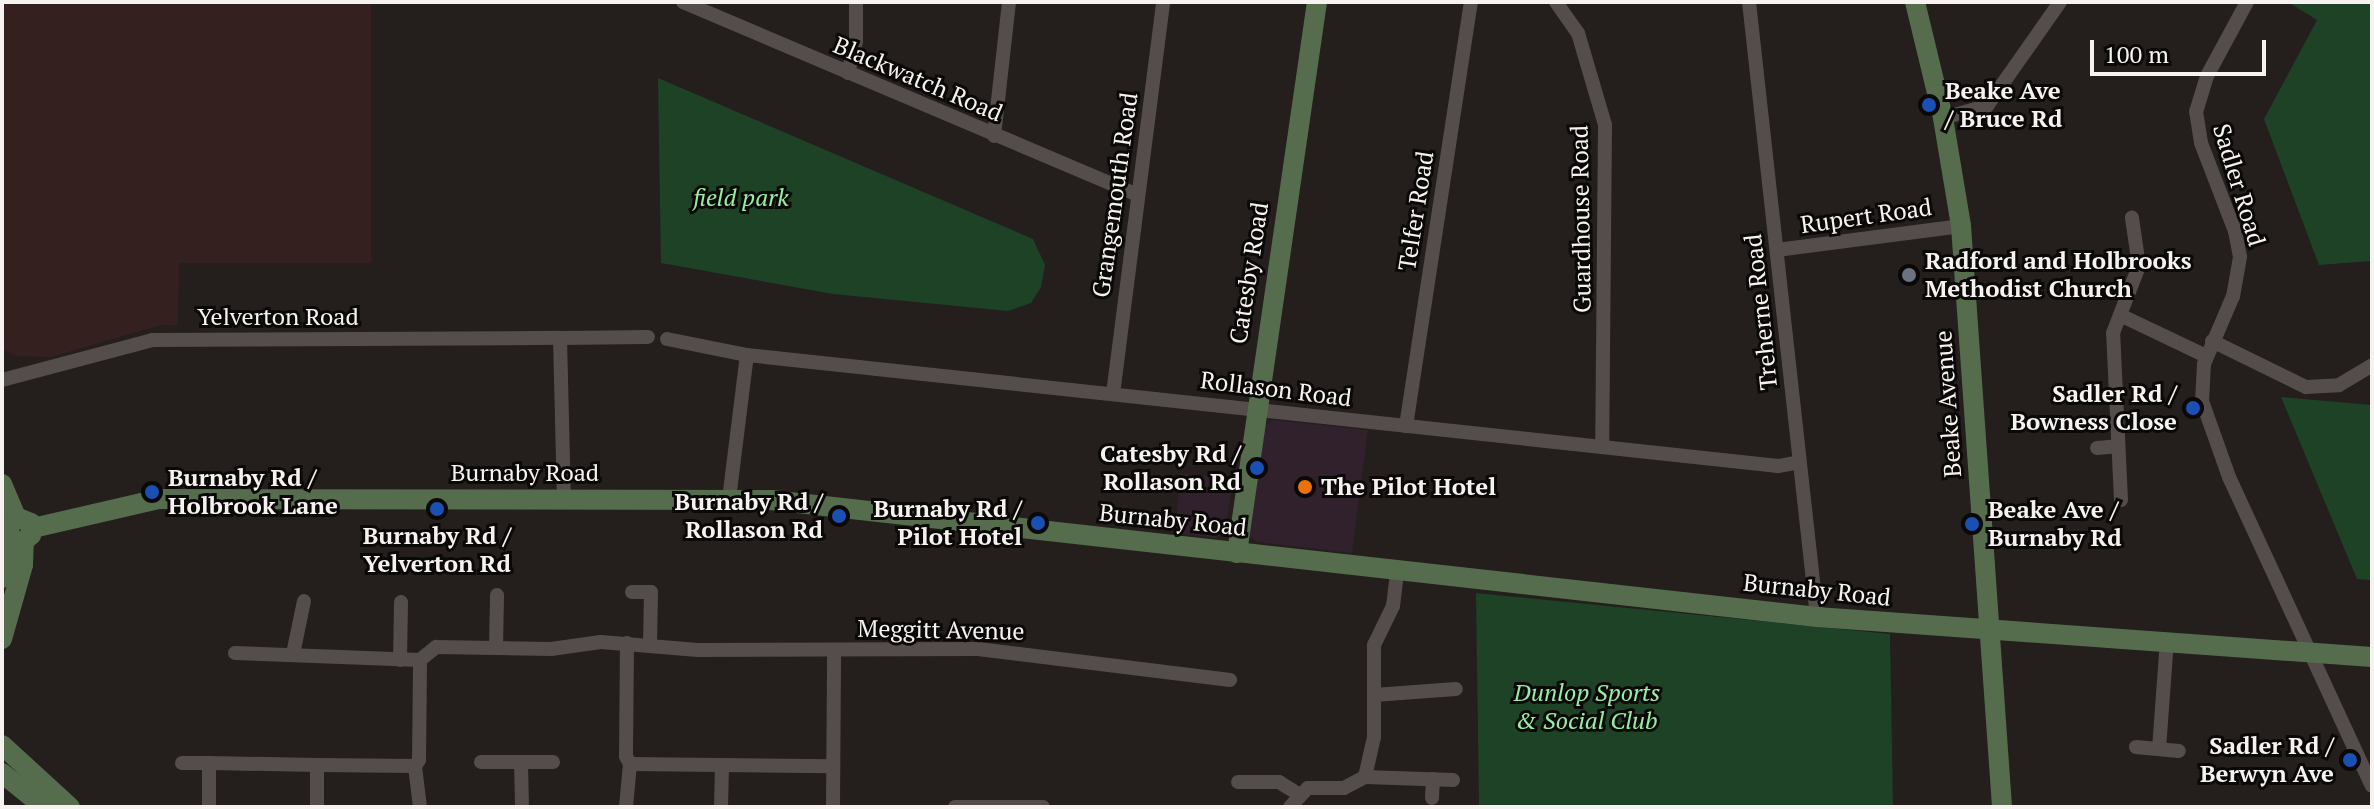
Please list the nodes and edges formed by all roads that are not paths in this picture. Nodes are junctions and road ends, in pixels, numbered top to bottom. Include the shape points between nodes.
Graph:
1 (683, 2) edge
2 (856, 2) edge
3 (1009, 2) edge
4 (1163, 2) edge
5 (1317, 2) edge
6 (1471, 2) edge
7 (1556, 2) edge
8 (1749, 2) edge
9 (1915, 2) edge
10 (2060, 2) edge
11 (2247, 2) edge
12 (709, 8) edge
13 (848, 73) junction
14 (1943, 118) junction
15 (994, 136) junction
16 (1137, 195) junction
17 (2132, 218) dead end
18 (1961, 226) junction
19 (1777, 250) junction
20 (2120, 315) junction
21 (648, 337) dead end
22 (560, 338) junction
23 (667, 339) dead end
24 (2212, 341) junction
25 (747, 355) junction
26 (2206, 356) junction
27 (2372, 365) edge
28 (2, 380) edge
29 (1113, 394) junction
30 (1254, 407) junction
31 (1406, 426) junction
32 (2118, 446) junction
33 (1602, 447) junction
34 (2097, 448) dead end
35 (1800, 462) junction
36 (2, 484) edge
37 (564, 498) junction
38 (729, 499) junction
39 (2121, 500) dead end
40 (21, 531) junction
41 (1237, 553) junction
42 (1397, 571) junction
43 (2, 578) edge
44 (632, 592) dead end
45 (497, 595) dead end
46 (304, 601) dead end
47 (401, 602) dead end
48 (1817, 617) junction
49 (1988, 631) junction
50 (2, 639) edge
51 (2167, 641) junction
52 (650, 642) junction
53 (627, 643) junction
54 (496, 648) junction
55 (834, 650) junction
56 (2309, 652) junction
57 (235, 653) dead end
58 (293, 654) junction
59 (2372, 657) edge
60 (400, 660) junction
61 (420, 660) junction
62 (1230, 680) dead end
63 (1456, 689) dead end
64 (1374, 695) junction
65 (2, 738) edge
66 (2, 745) edge
67 (2136, 747) dead end
68 (2159, 749) junction
69 (2179, 751) dead end
70 (481, 762) dead end
71 (521, 762) junction
72 (553, 762) dead end
73 (182, 763) dead end
74 (209, 763) junction
75 (630, 764) junction
76 (317, 765) junction
77 (722, 765) junction
78 (415, 766) junction
79 (833, 766) junction
80 (2, 773) edge
81 (1365, 777) junction
82 (1433, 779) junction
83 (1453, 780) dead end
84 (1238, 782) dead end
85 (2372, 786) edge
86 (1432, 798) dead end
87 (1294, 801) edge
88 (44, 807) edge
89 (70, 807) edge
90 (209, 807) edge
91 (317, 807) edge
92 (420, 807) edge
93 (522, 807) edge
94 (626, 807) edge
95 (721, 807) edge
96 (833, 807) edge
97 (955, 807) edge
98 (1043, 807) edge
99 (2002, 807) edge

1 - 12 street, Blackwatch Road
2 - 13 street via 856,41
3 - 15 street
4 - 16 street, Grangemouth Road
5 - 30 street, Catesby Road
6 - 31 street, Telfer Road
7 - 33 street, Guardhouse Road via 1578,33 1605,125
8 - 19 street, Treherne Road
9 - 14 street, Beake Avenue
10 - 14 street via 1987,106
11 - 24 street, Sadler Road via 2207,76 2196,111 2201,143 2240,257 2233,296
12 - 13 street, Blackwatch Road
13 - 15 street, Blackwatch Road
14 - 18 street, Beake Avenue
15 - 16 street, Blackwatch Road
16 - 29 street, Grangemouth Road
17 - 20 street via 2139,266
18 - 19 street, Rupert Road
18 - 49 street, Beake Avenue
19 - 35 street, Treherne Road
20 - 26 street
20 - 32 street via 2113,333
21 - 22 street, Yelverton Road
22 - 28 street, Yelverton Road via 152,340
22 - 37 street
23 - 25 street, Rollason Road
24 - 26 street, Sadler Road
24 - 27 street via 2306,387 2339,385
25 - 29 street, Rollason Road
25 - 38 street
26 - 56 street, Sadler Road via 2201,393 2211,434
29 - 30 street, Rollason Road
30 - 31 street, Rollason Road
30 - 41 street, Catesby Road
31 - 33 street, Rollason Road
32 - 34 street
32 - 39 street
33 - 35 street, Rollason Road via 1778,466
35 - 48 street, Treherne Road
36 - 40 street
37 - 38 street, Burnaby Road
37 - 40 street, Burnaby Road via 159,499
38 - 41 street, Burnaby Road
40 - 43 street
40 - 50 street via 23,565
41 - 42 street, Burnaby Road
42 - 48 street, Burnaby Road
42 - 64 street via 1393,606 1374,645
44 - 52 street via 651,592
45 - 54 street
46 - 58 street
47 - 60 street
48 - 49 street, Burnaby Road
49 - 51 street, Burnaby Road
49 - 99 street, Beake Avenue
51 - 56 street, Burnaby Road
51 - 68 street
52 - 53 street, Meggitt Avenue
52 - 55 street, Meggitt Avenue via 698,650
53 - 54 street, Meggitt Avenue
53 - 75 street
54 - 61 street, Meggitt Avenue via 436,647
55 - 62 street, Meggitt Avenue via 978,649
55 - 79 street
56 - 59 street, Burnaby Road
56 - 85 street, Sadler Road
57 - 58 street, Meggitt Avenue
58 - 60 street, Meggitt Avenue via 321,660
60 - 61 street, Meggitt Avenue
61 - 78 street
63 - 64 street
64 - 81 street via 1374,737
65 - 66 street
66 - 89 street
67 - 68 street
68 - 69 street
70 - 71 street
71 - 72 street
71 - 93 street
73 - 74 street
74 - 76 street
74 - 90 street
75 - 77 street
75 - 94 street
76 - 78 street
76 - 91 street
77 - 79 street
77 - 95 street
78 - 92 street
79 - 96 street
80 - 88 street
81 - 82 street
81 - 87 street via 1344,788 1308,788
82 - 83 street
82 - 86 street
84 - 87 street via 1279,782
97 - 98 street

